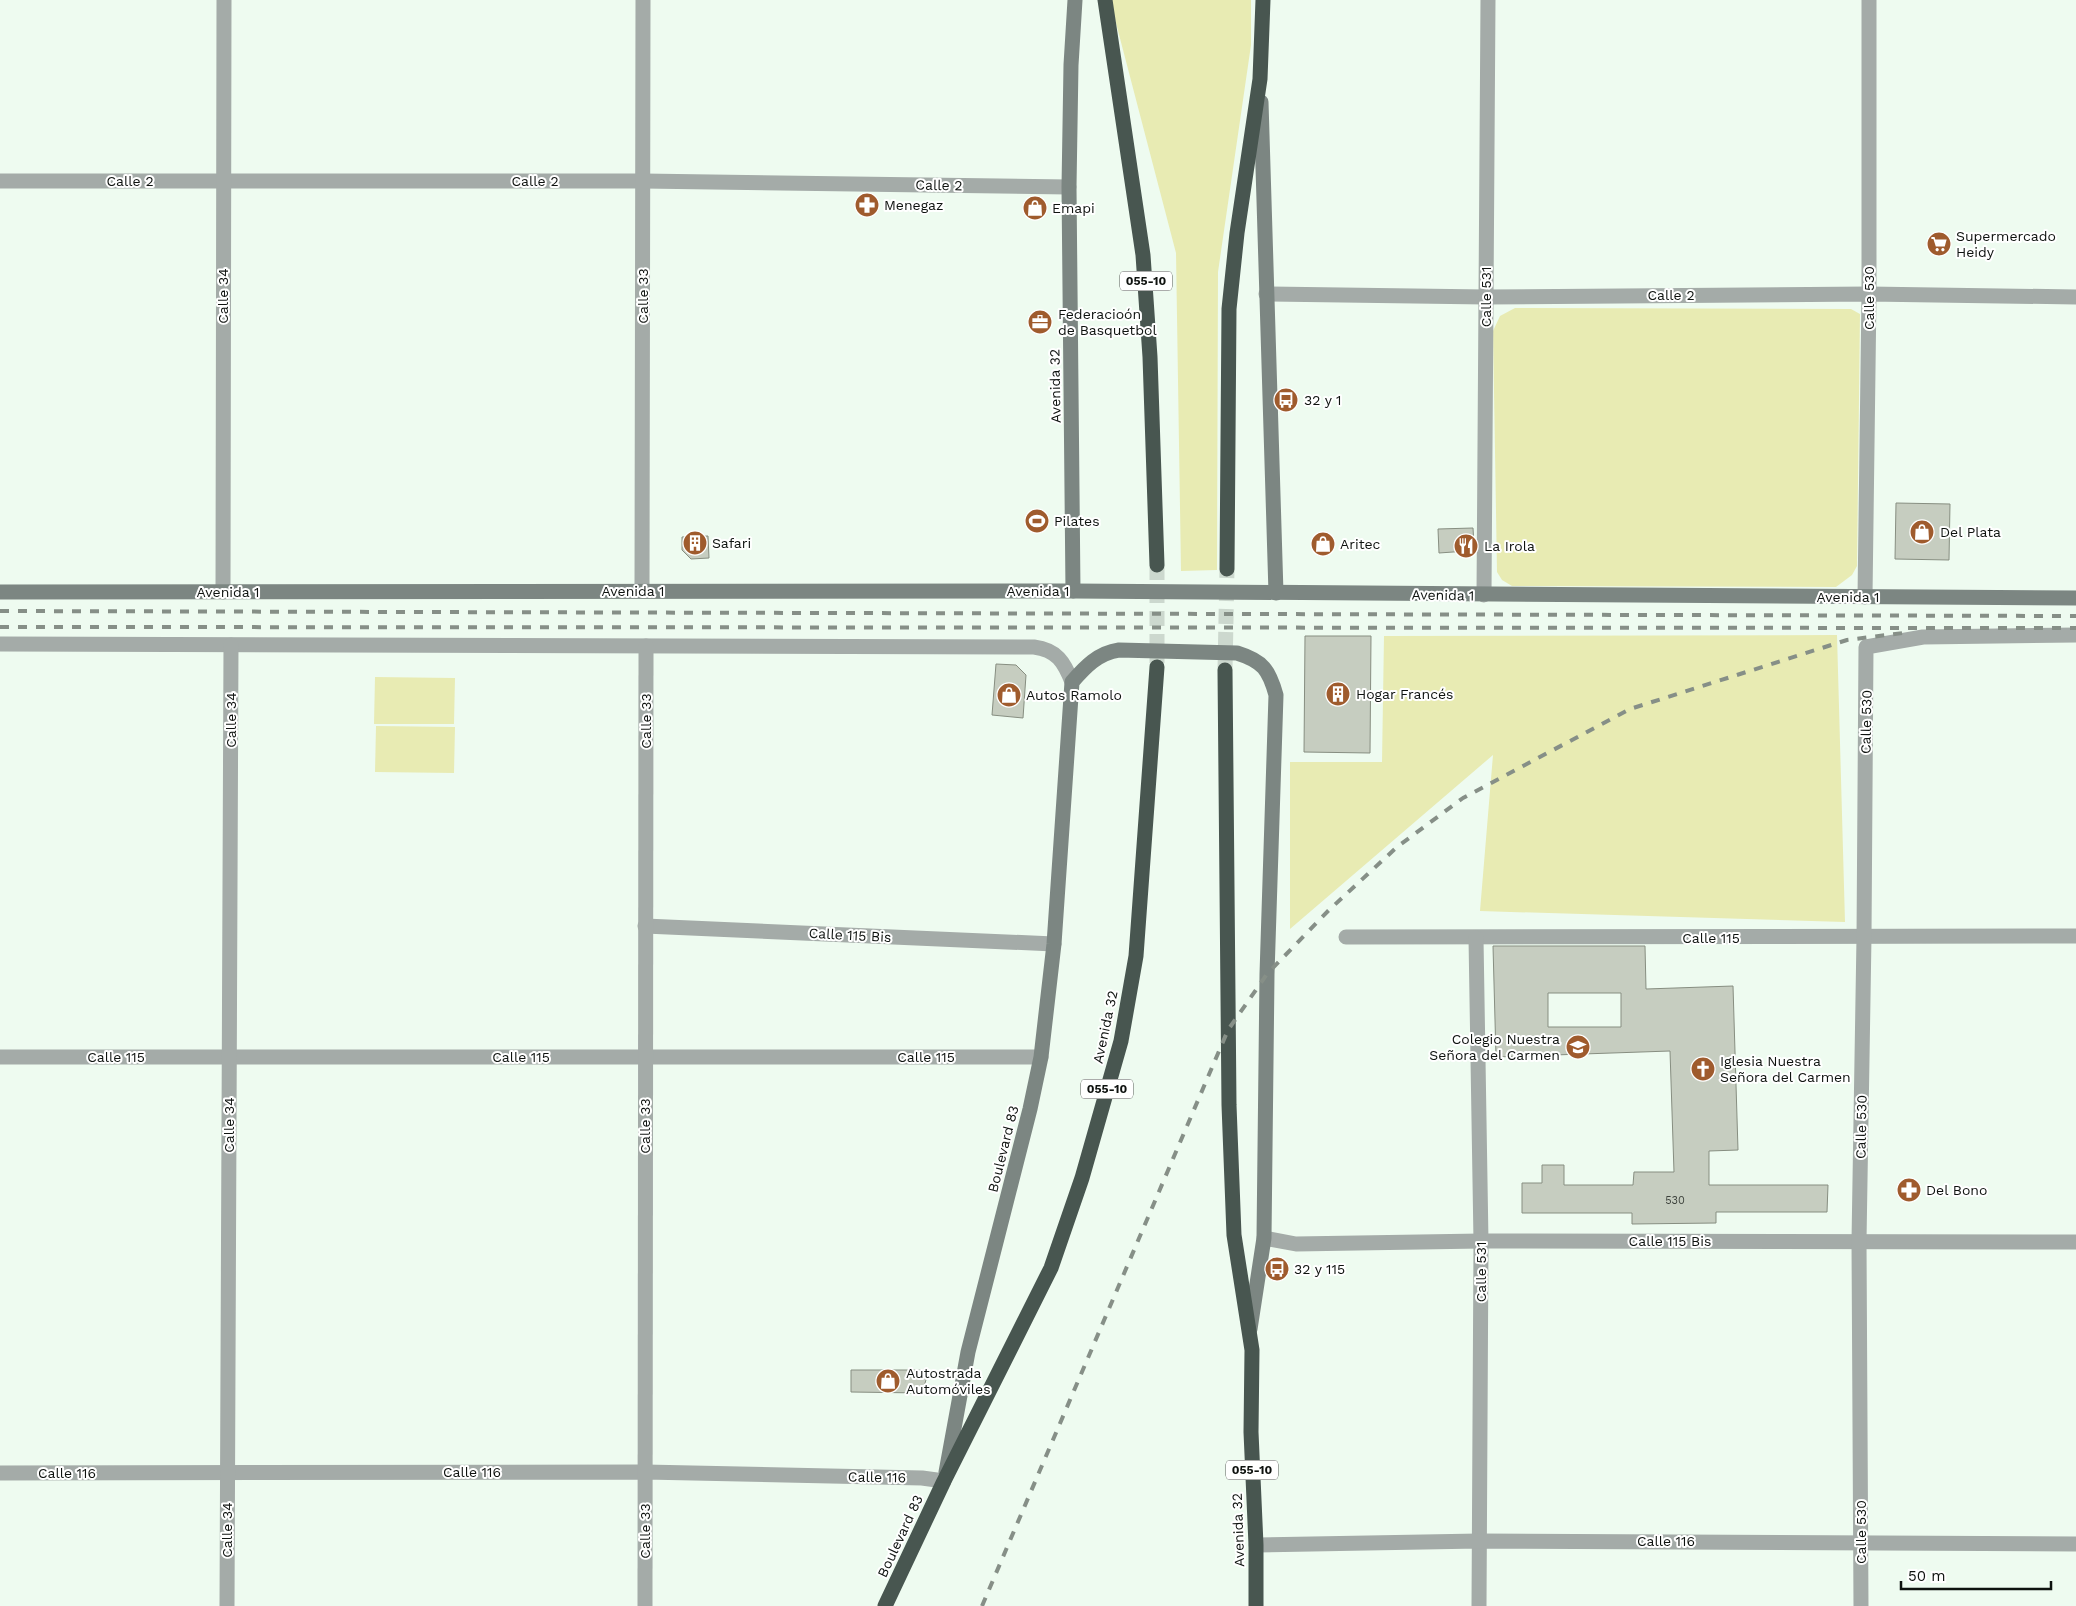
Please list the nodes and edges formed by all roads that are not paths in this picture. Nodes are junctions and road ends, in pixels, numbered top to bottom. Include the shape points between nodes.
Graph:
1 (224, 0) edge
2 (643, 0) edge
3 (1075, 0) edge
4 (1105, 0) edge
5 (1263, 0) edge
6 (1488, 0) edge
7 (1869, 0) edge
8 (1260, 79) junction
9 (0, 181) edge
10 (224, 181) junction
11 (643, 181) junction
12 (1069, 187) junction
13 (1266, 294) junction
14 (1869, 294) junction
15 (1486, 297) junction
16 (2076, 297) edge
17 (1157, 565) tunnel mouth
18 (1226, 569) tunnel mouth
19 (642, 591) junction
20 (1073, 591) junction
21 (0, 592) edge
22 (223, 592) junction
23 (1276, 593) junction
24 (1484, 595) junction
25 (1865, 597) junction
26 (2076, 598) edge
27 (2076, 635) edge
28 (0, 644) edge
29 (231, 645) junction
30 (646, 646) junction
31 (1157, 667) tunnel mouth
32 (1226, 670) tunnel mouth
33 (1072, 682) junction
34 (645, 926) junction
35 (2076, 936) edge
36 (1346, 937) dead end
37 (1864, 937) junction
38 (1476, 938) junction
39 (1054, 944) junction
40 (0, 1057) edge
41 (229, 1057) junction
42 (645, 1057) junction
43 (1041, 1057) junction
44 (1264, 1238) junction
45 (1481, 1241) junction
46 (1859, 1241) junction
47 (2076, 1242) edge
48 (1250, 1333) junction
49 (645, 1472) junction
50 (0, 1473) edge
51 (228, 1473) junction
52 (944, 1481) junction
53 (1479, 1541) junction
54 (1861, 1542) junction
55 (2076, 1544) edge
56 (1256, 1545) junction
57 (227, 1606) edge
58 (645, 1606) edge
59 (885, 1606) edge
60 (1256, 1606) edge
61 (1479, 1606) edge
62 (1861, 1606) edge

1 - 10 street, Calle 34
2 - 11 street, Calle 33
3 - 12 street, Avenida 32
4 - 17 highway, 055-10 via 1143,255
5 - 8 highway
6 - 15 street, Calle 531
7 - 14 street, Calle 530
8 - 13 street
8 - 18 highway via 1229,309
9 - 10 street, Calle 2
10 - 11 street, Calle 2
10 - 22 street, Calle 34
11 - 12 street, Calle 2
11 - 19 street, Calle 33
12 - 20 street, Avenida 32
13 - 15 street, Calle 2
13 - 23 street
14 - 15 street, Calle 2
14 - 16 street, Calle 2
14 - 25 street, Calle 530
15 - 24 street, Calle 531
19 - 20 street, Avenida 1
19 - 22 street, Avenida 1
20 - 23 street, Avenida 1
21 - 22 street, Avenida 1
23 - 24 street, Avenida 1
24 - 25 street, Avenida 1
25 - 26 street, Avenida 1
27 - 37 street, Calle 530 via 1923,637 1866,647
28 - 29 street
29 - 30 street
29 - 41 street, Calle 34
30 - 33 street via 1046,648 1063,663
30 - 34 street, Calle 33
31 - 52 highway, Avenida 32 / 055-10 via 1136,956 1121,1041 1082,1178 1051,1268
32 - 48 highway, Avenida 32 / 055-10 via 1230,1133 1234,1235
33 - 39 street, Boulevard 83
33 - 44 street, Avenida 32 via 1098,657 1120,650 1238,653 1264,666 1272,679 1276,695
34 - 39 street, Calle 115 Bis
34 - 42 street, Calle 33
35 - 37 street, Calle 115
36 - 38 street, Calle 115
37 - 38 street, Calle 115
37 - 46 street, Calle 530
38 - 45 street, Calle 531
39 - 43 street, Boulevard 83
40 - 41 street, Calle 115
41 - 42 street, Calle 115
41 - 51 street, Calle 34
42 - 43 street, Calle 115
42 - 49 street, Calle 33
43 - 52 street, Boulevard 83 via 968,1352
44 - 45 street, Calle 115 Bis via 1296,1244
44 - 48 street, Avenida 32
45 - 46 street, Calle 115 Bis
45 - 53 street, Calle 531
46 - 47 street, Calle 115 Bis
46 - 54 street, Calle 530
48 - 56 highway, Avenida 32 / 055-10
49 - 51 street, Calle 116
49 - 52 street, Calle 116
49 - 58 street, Calle 33
50 - 51 street, Calle 116
51 - 57 street, Calle 34
52 - 59 highway, Boulevard 83 / 055-10
53 - 54 street, Calle 116
53 - 56 street, Calle 116
53 - 61 street, Calle 531
54 - 55 street, Calle 116
54 - 62 street, Calle 530
56 - 60 highway, Avenida 32 / 055-10

